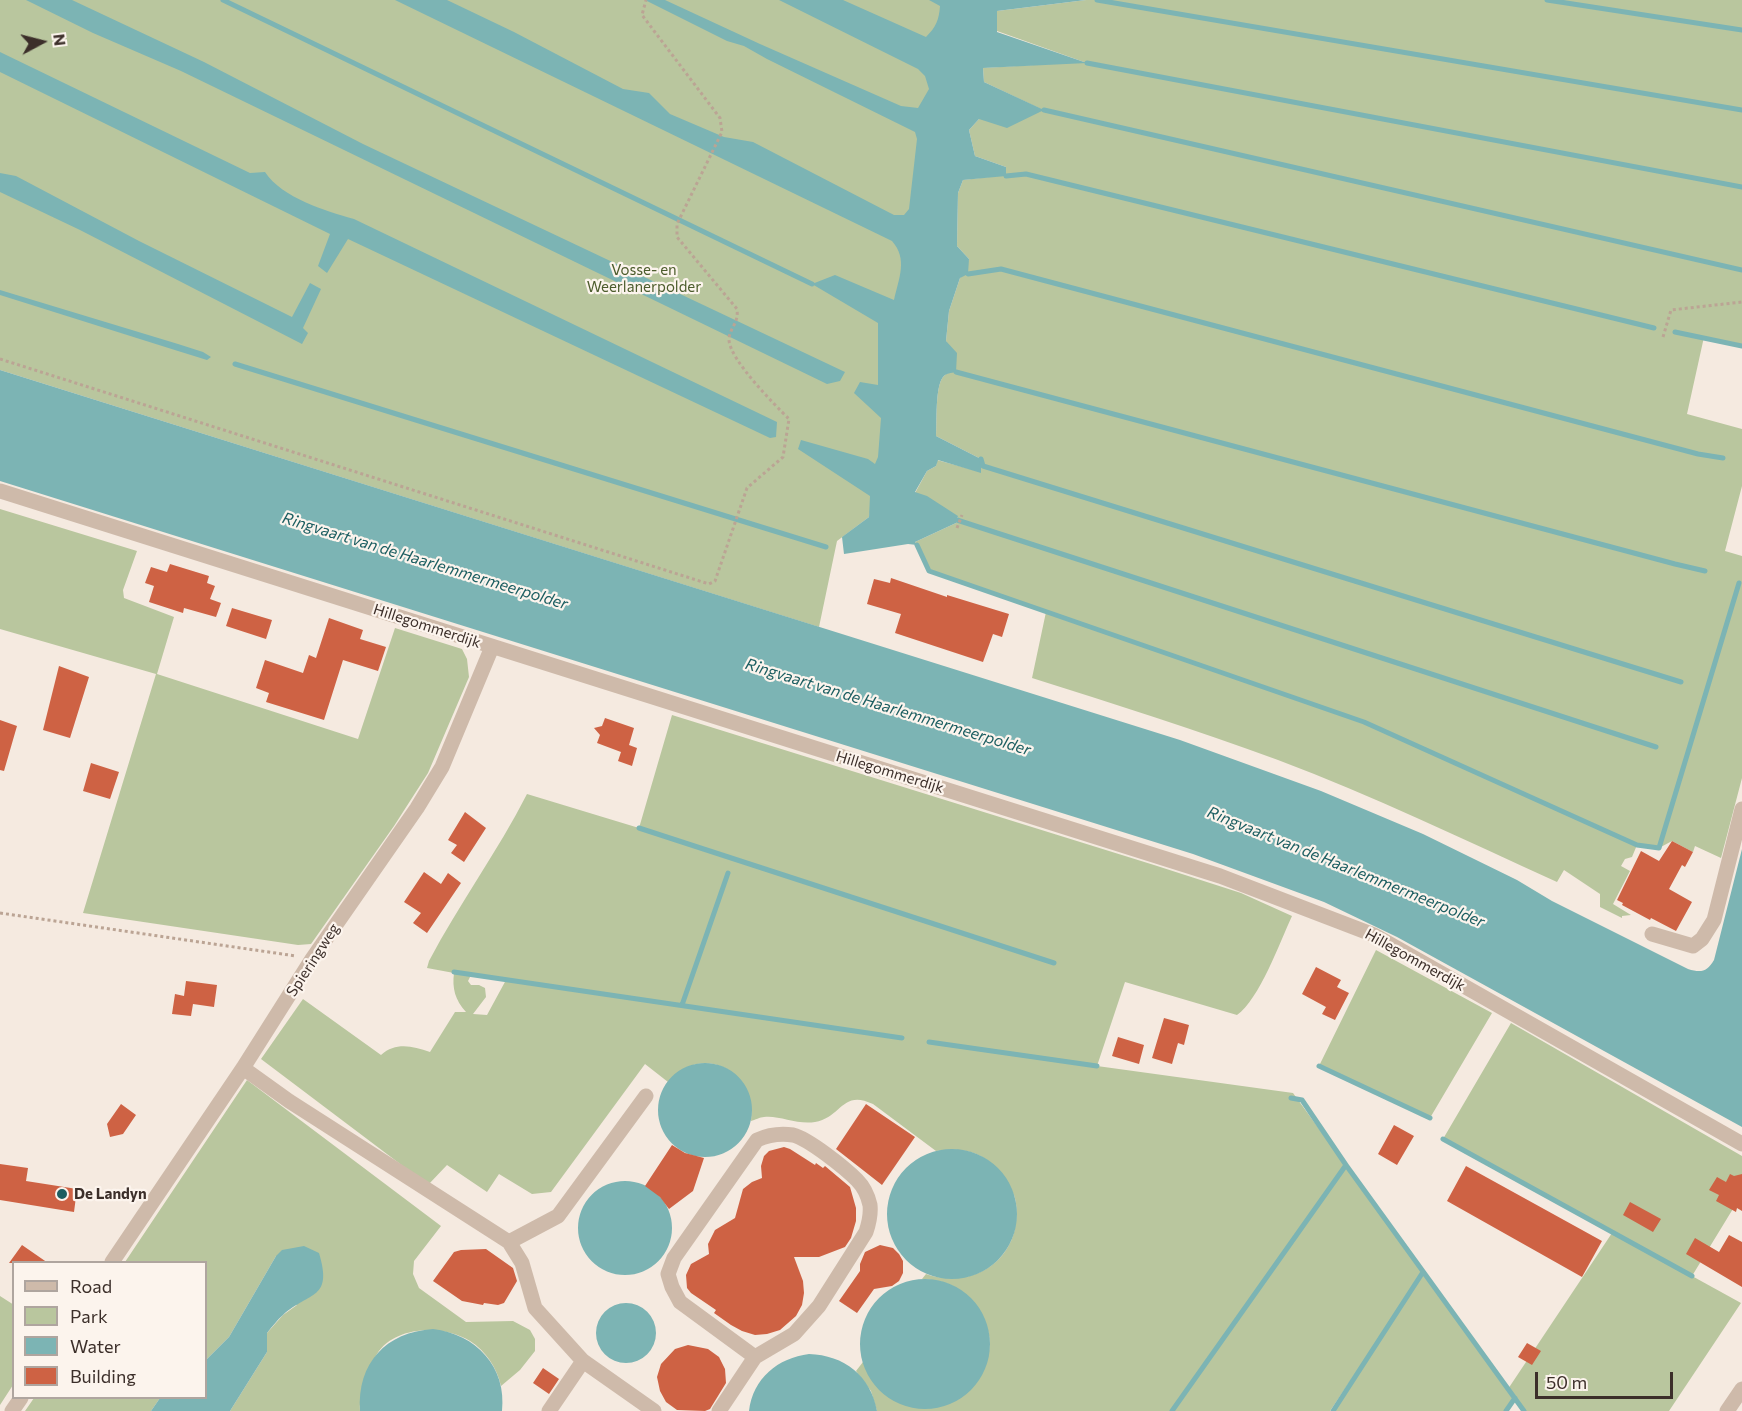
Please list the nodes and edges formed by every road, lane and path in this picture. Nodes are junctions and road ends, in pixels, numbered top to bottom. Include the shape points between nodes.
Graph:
1 (645, 2) edge
2 (1742, 302) edge
3 (1663, 337) dead end
4 (0, 359) edge
5 (0, 491) edge
6 (962, 515) dead end
7 (957, 528) dead end
8 (492, 647) junction
9 (1742, 809) edge
10 (0, 913) edge
11 (1652, 933) dead end
12 (282, 954) dead end
13 (243, 1068) junction
14 (646, 1096) dead end
15 (1742, 1144) edge
16 (509, 1242) junction
17 (113, 1261) edge
18 (755, 1357) junction
19 (583, 1361) junction
20 (1742, 1389) edge
21 (549, 1411) edge
22 (654, 1411) edge
23 (718, 1411) edge
24 (1726, 1411) edge

1 - 4 path via 642,15 720,118 722,132 677,224 676,237 737,309 738,318 729,338 731,352 789,418 783,457 747,488 715,581 709,584
2 - 3 path via 1671,310
5 - 8 street, Hillegommerdijk
6 - 7 path
8 - 13 street, Spieringweg via 442,767
8 - 15 street, Hillegommerdijk via 1220,876 1374,935
9 - 11 street via 1714,920 1702,939 1694,946
10 - 12 path, Spieringweg
13 - 16 street
13 - 17 street, Spieringweg
14 - 16 street via 558,1216
16 - 19 street via 522,1263 535,1308
18 - 18 street via 794,1334 819,1306 870,1220 870,1205 857,1180 811,1143 795,1136 781,1134 757,1140 674,1258 668,1274 680,1302
18 - 23 street
19 - 21 street
19 - 22 street
20 - 24 street

